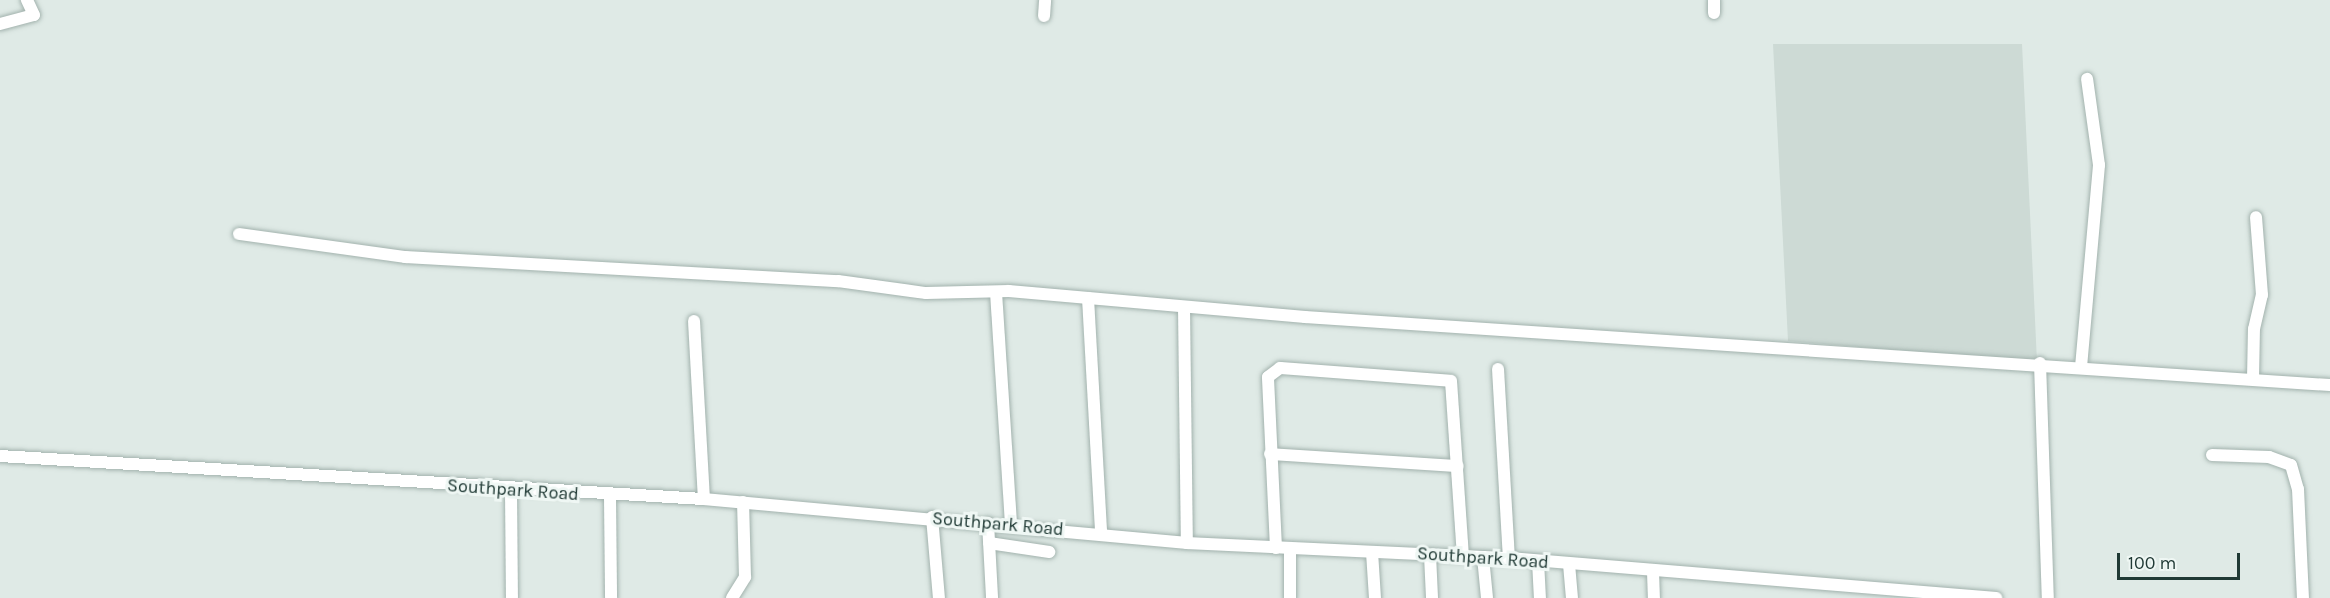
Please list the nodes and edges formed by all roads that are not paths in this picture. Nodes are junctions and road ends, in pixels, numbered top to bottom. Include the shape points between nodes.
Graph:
1 (27, 0) edge
2 (1045, 0) edge
3 (1044, 16) dead end
4 (0, 24) edge
5 (2087, 79) dead end
6 (2256, 217) dead end
7 (239, 234) dead end
8 (996, 292) junction
9 (1088, 298) junction
10 (1184, 307) junction
11 (694, 321) dead end
12 (2040, 363) junction
13 (2081, 367) junction
14 (1498, 369) dead end
15 (2253, 380) junction
16 (2330, 385) edge
17 (1270, 454) junction
18 (2212, 455) dead end
19 (0, 456) edge
20 (1458, 466) junction
21 (512, 490) junction
22 (610, 496) junction
23 (704, 499) junction
24 (743, 502) junction
25 (932, 517) junction
26 (988, 523) junction
27 (1011, 525) junction
28 (1101, 533) junction
29 (989, 543) junction
30 (1187, 543) junction
31 (1276, 548) junction
32 (1290, 548) junction
33 (1049, 552) dead end
34 (1372, 552) junction
35 (1430, 555) junction
36 (1463, 556) junction
37 (1484, 557) junction
38 (1509, 558) junction
39 (1538, 561) junction
40 (1569, 564) junction
41 (1653, 572) junction
42 (512, 598) edge
43 (610, 598) edge
44 (732, 598) edge
45 (939, 598) edge
46 (992, 598) edge
47 (1290, 598) edge
48 (1375, 598) edge
49 (1432, 598) edge
50 (1487, 598) edge
51 (1540, 598) edge
52 (1572, 598) edge
53 (1654, 598) edge
54 (1996, 598) edge
55 (2048, 598) edge
56 (2303, 598) edge

1 - 4 street via 34,15
2 - 3 street
5 - 13 street via 2099,165
6 - 15 street via 2262,295 2253,329
7 - 8 street via 405,257 838,280 926,293
8 - 9 street
8 - 27 street
9 - 10 street
9 - 28 street
10 - 12 street
10 - 30 street
11 - 23 street
12 - 13 street
12 - 55 street
13 - 15 street
14 - 38 street
15 - 16 street
17 - 20 street
17 - 20 street via 1268,377 1280,368 1451,381
17 - 31 street
18 - 56 street via 2269,458 2291,465 2298,489
19 - 21 street, Southpark Road
20 - 36 street
21 - 22 street, Southpark Road
21 - 42 street
22 - 23 street, Southpark Road
22 - 43 street
23 - 24 street, Southpark Road
24 - 25 street, Southpark Road
24 - 44 street via 745,577
25 - 26 street, Southpark Road
25 - 45 street
26 - 27 street, Southpark Road
26 - 29 street
27 - 28 street, Southpark Road
28 - 30 street, Southpark Road
29 - 33 street
29 - 46 street
30 - 31 street, Southpark Road
31 - 32 street, Southpark Road
32 - 34 street, Southpark Road
32 - 47 street
34 - 35 street, Southpark Road
34 - 48 street
35 - 36 street, Southpark Road
35 - 49 street
36 - 37 street, Southpark Road
37 - 38 street, Southpark Road
37 - 50 street
38 - 39 street, Southpark Road
39 - 40 street, Southpark Road
39 - 51 street
40 - 41 street, Southpark Road
40 - 52 street
41 - 53 street
41 - 54 street, Southpark Road

